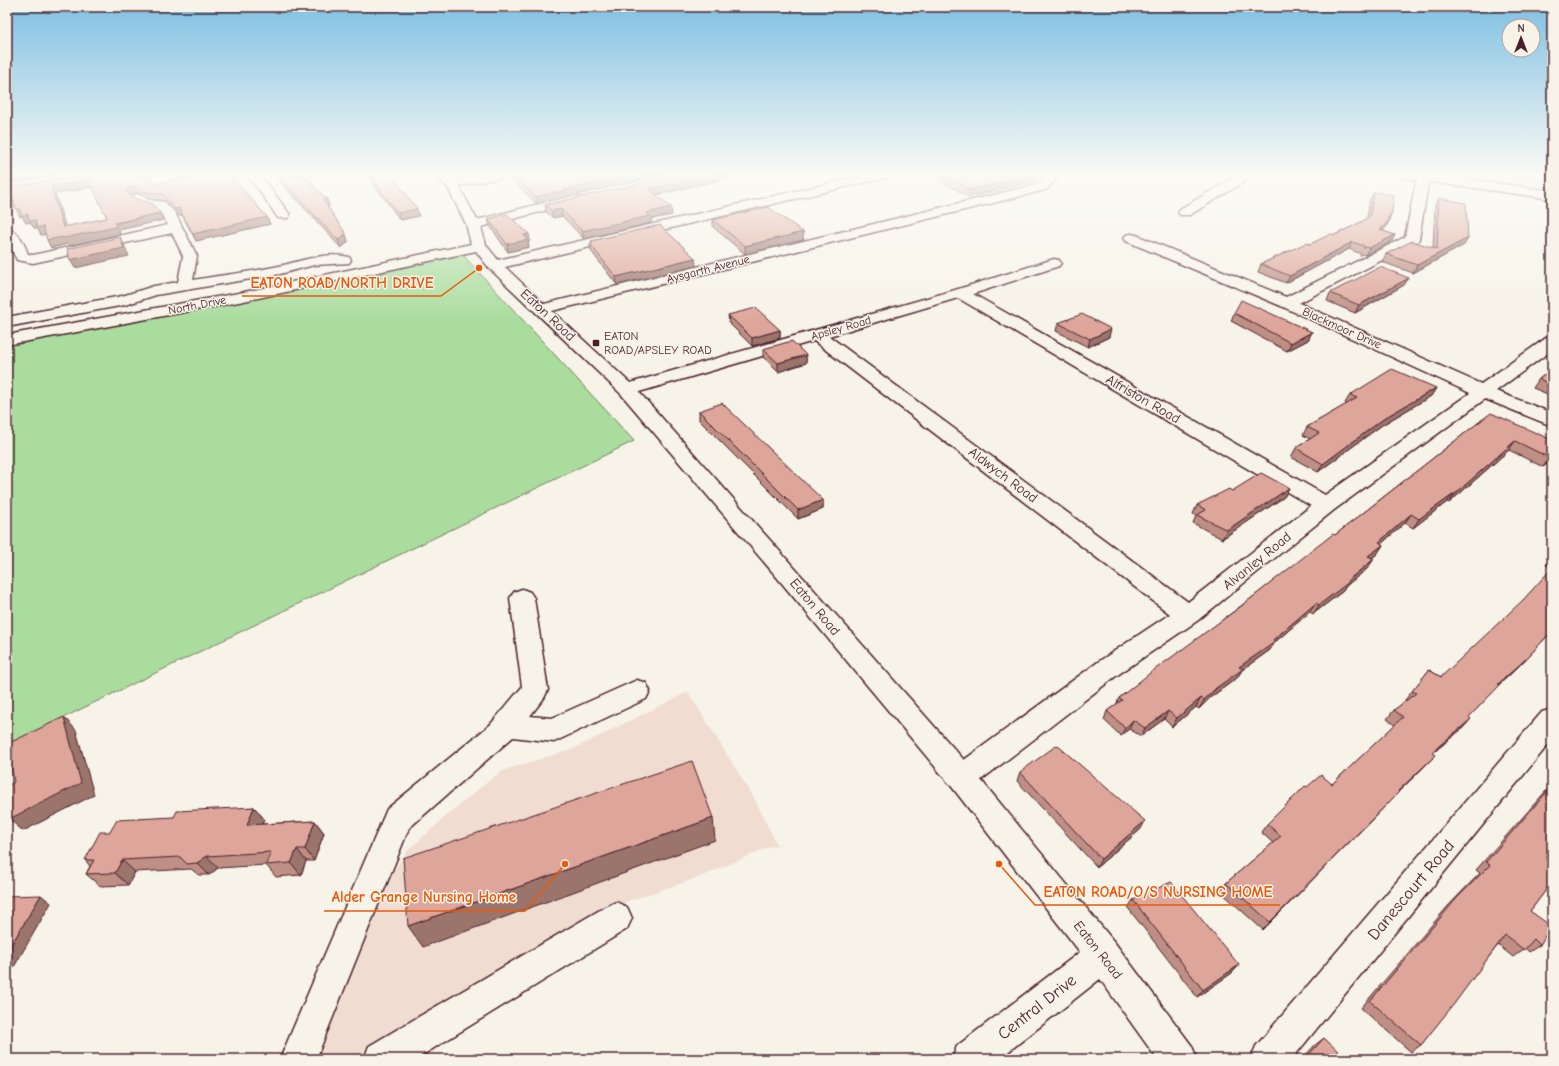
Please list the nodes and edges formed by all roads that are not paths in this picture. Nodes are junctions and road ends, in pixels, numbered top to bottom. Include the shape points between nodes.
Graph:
1 (473, 224) edge
2 (668, 224) edge
3 (891, 224) edge
4 (1415, 224) edge
5 (174, 225) joint
6 (7, 232) edge
7 (1131, 238) dead end
8 (479, 246) junction
9 (344, 260) dead end
10 (1054, 263) dead end
11 (494, 264) junction
12 (185, 285) junction
13 (960, 293) junction
14 (1287, 303) junction
15 (542, 309) junction
16 (7, 322) edge
17 (817, 335) junction
18 (7, 340) edge
19 (1552, 342) edge
20 (627, 390) junction
21 (1483, 392) junction
22 (1552, 420) edge
23 (1326, 505) junction
24 (522, 598) dead end
25 (1188, 615) junction
26 (637, 691) dead end
27 (1552, 720) edge
28 (507, 725) junction
29 (962, 778) junction
30 (616, 918) dead end
31 (1103, 955) junction
32 (298, 1059) edge
33 (382, 1059) edge
34 (970, 1059) edge
35 (1179, 1059) edge
36 (1269, 1059) edge

1 - 8 street, Eaton Road
2 - 11 street
3 - 15 street, Aysgarth Avenue
4 - 14 street via 1412,239
5 - 6 street via 32,259 22,257 16,241
5 - 12 street via 190,256
7 - 14 street, Blackmoor Drive
8 - 11 street, Eaton Road
8 - 18 street, North Drive via 196,306
9 - 12 street via 312,261 280,270
10 - 13 street, Apsley Road
11 - 15 street, Eaton Road
12 - 16 street via 125,300
13 - 17 street, Apsley Road
13 - 23 street, Alfriston Road
14 - 21 street, Blackmoor Drive
15 - 20 street, Eaton Road
17 - 20 street, Apsley Road
17 - 25 street, Aldwych Road
19 - 21 street, Alvanley Road
20 - 29 street, Eaton Road
21 - 22 street, Blackmoor Drive
21 - 23 street, Alvanley Road
23 - 25 street, Alvanley Road
24 - 28 street via 535,690
25 - 29 street, Alvanley Road via 1107,670
26 - 28 street via 554,730
27 - 36 street, Danescourt Road
28 - 32 street via 398,819
29 - 31 street, Eaton Road
30 - 33 street
31 - 34 street, Central Drive
31 - 35 street, Eaton Road

